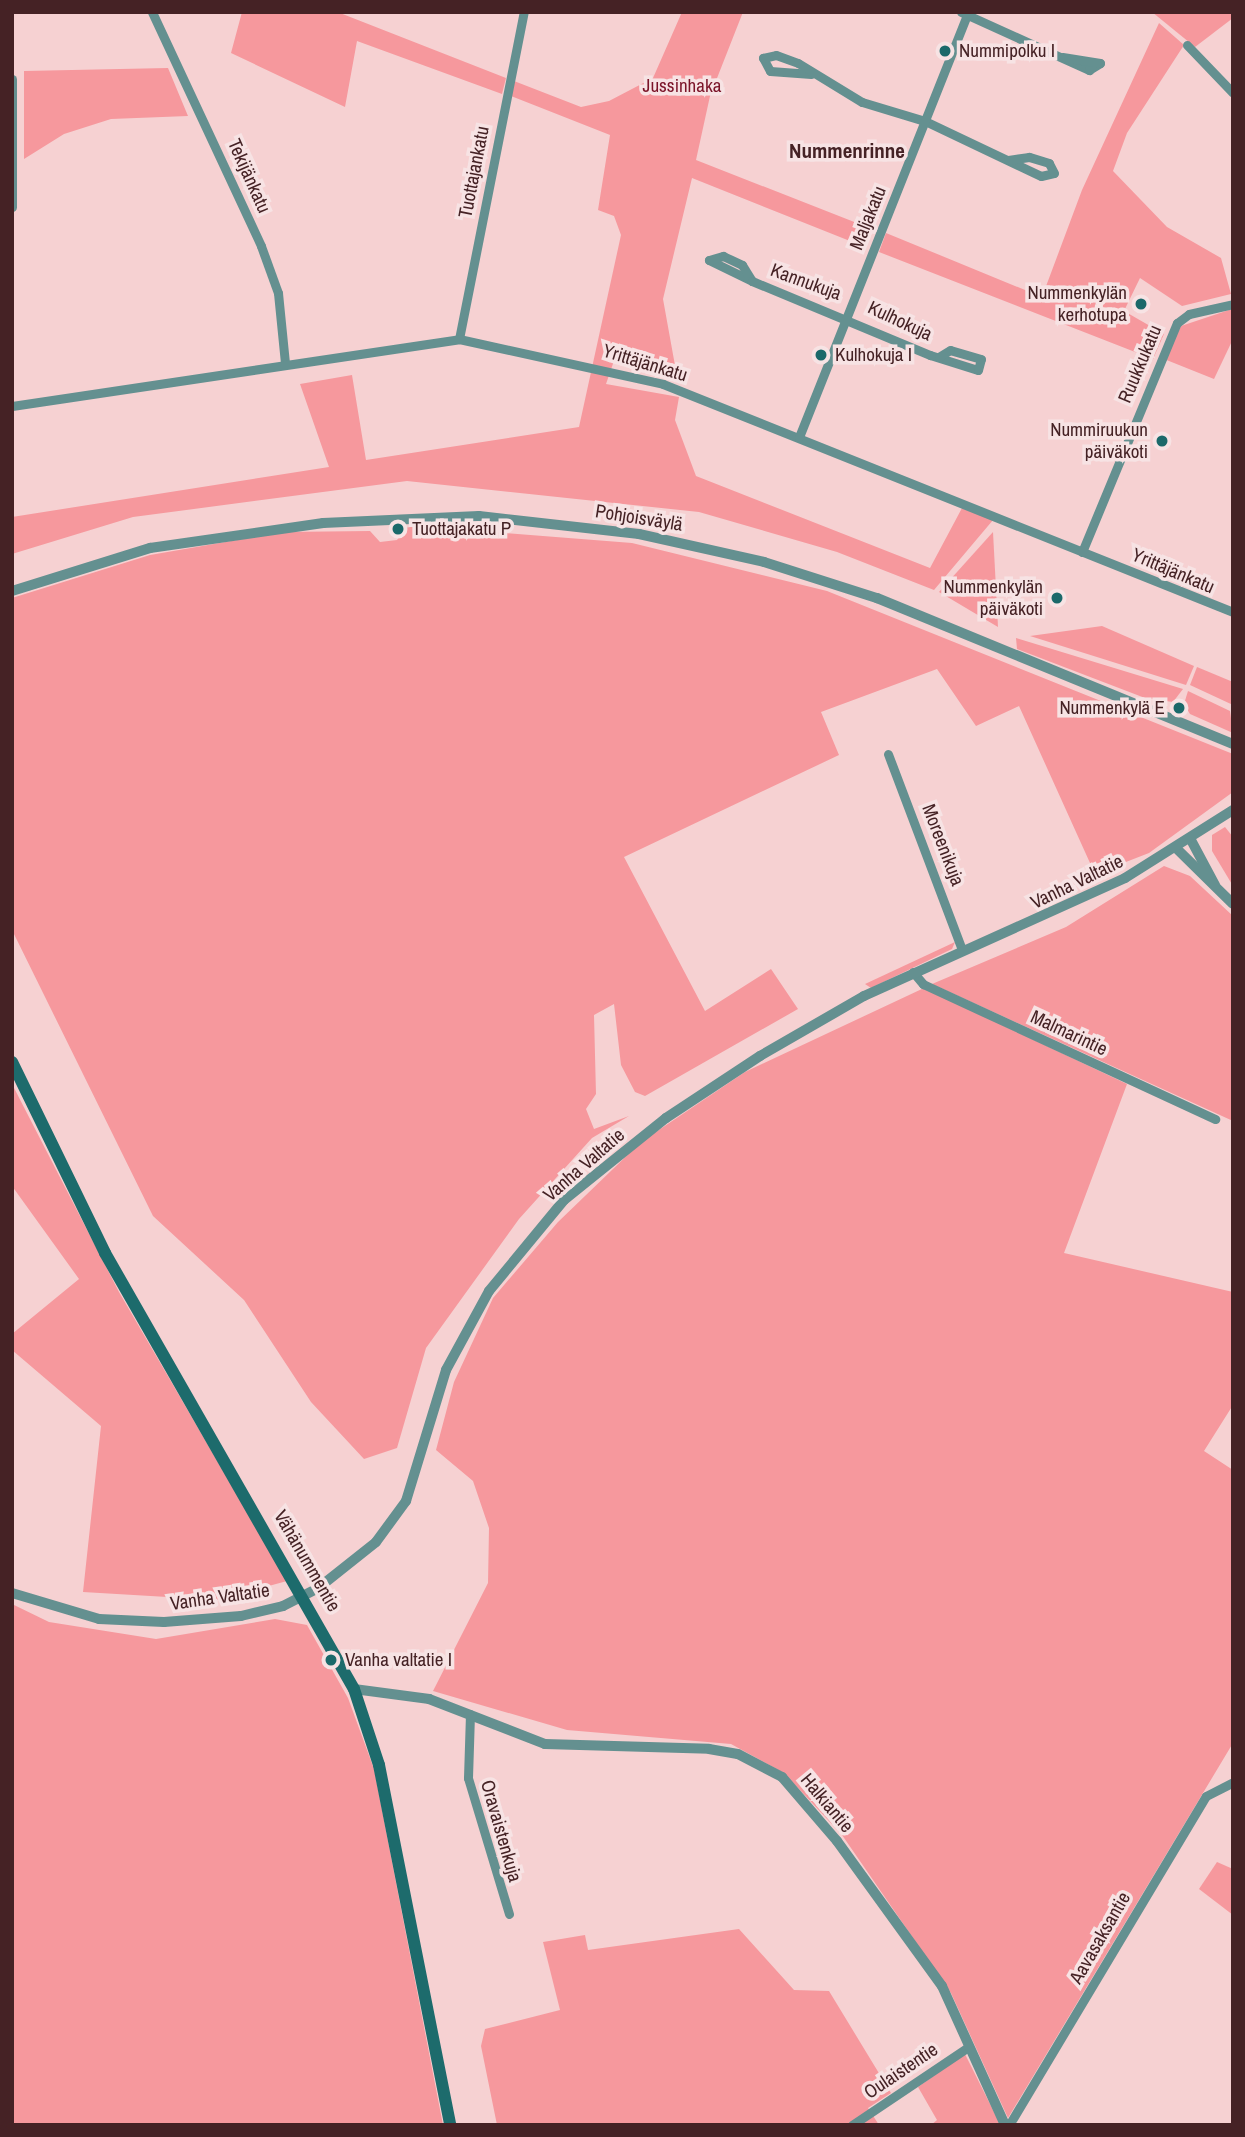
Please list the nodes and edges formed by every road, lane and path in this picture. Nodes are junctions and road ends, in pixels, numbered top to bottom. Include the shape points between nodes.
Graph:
1 (152, 12) edge
2 (524, 12) edge
3 (966, 13) edge
4 (1187, 45) dead end
5 (1062, 57) dead end
6 (811, 74) dead end
7 (12, 79) edge
8 (1233, 93) edge
9 (925, 121) junction
10 (1008, 160) dead end
11 (12, 207) edge
12 (752, 281) dead end
13 (1233, 304) edge
14 (847, 317) junction
15 (459, 339) junction
16 (939, 357) dead end
17 (285, 363) junction
18 (12, 406) edge
19 (799, 437) junction
20 (1082, 552) junction
21 (12, 591) edge
22 (1233, 612) edge
23 (1233, 744) edge
24 (888, 754) dead end
25 (1233, 810) edge
26 (1191, 840) junction
27 (1177, 849) junction
28 (1231, 902) edge
29 (962, 950) junction
30 (912, 972) junction
31 (12, 1062) edge
32 (1215, 1119) dead end
33 (12, 1593) edge
34 (306, 1596) junction
35 (354, 1689) junction
36 (470, 1714) junction
37 (1233, 1782) edge
38 (509, 1914) dead end
39 (968, 2047) junction
40 (450, 2125) edge
41 (852, 2125) edge
42 (1007, 2125) edge

1 - 17 street, Tekijänkatu via 261,246 278,293
2 - 15 street, Tuottajankatu
3 - 5 street
3 - 9 street, Maljakatu
4 - 8 street
6 - 9 street via 862,102
7 - 11 street
9 - 10 street
9 - 14 street, Maljakatu
12 - 14 street, Kannukuja
13 - 20 street, Ruukkukatu via 1177,323
14 - 16 street, Kulhokuja
14 - 19 street, Maljakatu
15 - 17 street, Yrittäjänkatu
15 - 19 street, Yrittäjänkatu via 614,369
17 - 18 street, Yrittäjänkatu
19 - 20 street, Yrittäjänkatu
20 - 22 street, Yrittäjänkatu
21 - 23 street, Pohjoisväylä via 150,548 323,523 479,516 627,532 764,562 877,598
24 - 29 street, Moreenikuja
25 - 26 street, Vanha Valtatie
26 - 27 street, Vanha Valtatie
26 - 28 street
27 - 28 street
27 - 29 street, Vanha Valtatie
29 - 30 street, Vanha Valtatie
30 - 32 street, Malmarintie via 923,984
30 - 34 street, Vanha Valtatie via 760,1056 666,1118 564,1200 489,1291 446,1370 406,1501 376,1542
31 - 34 main road, Vähänummentie via 106,1253
33 - 34 street, Vanha Valtatie via 99,1619 164,1622 241,1616
34 - 35 main road, Vähänummentie
35 - 36 street, Halkiantie via 382,1689
35 - 40 main road, Vähänummentie via 379,1765
36 - 38 street, Oravaistenkuja via 468,1778
36 - 39 street, Halkiantie via 545,1744 709,1749 738,1754 782,1777 837,1841 942,1986
37 - 42 street, Aavasaksantie via 1206,1796
39 - 41 street, Oulaistentie
39 - 42 street, Halkiantie

